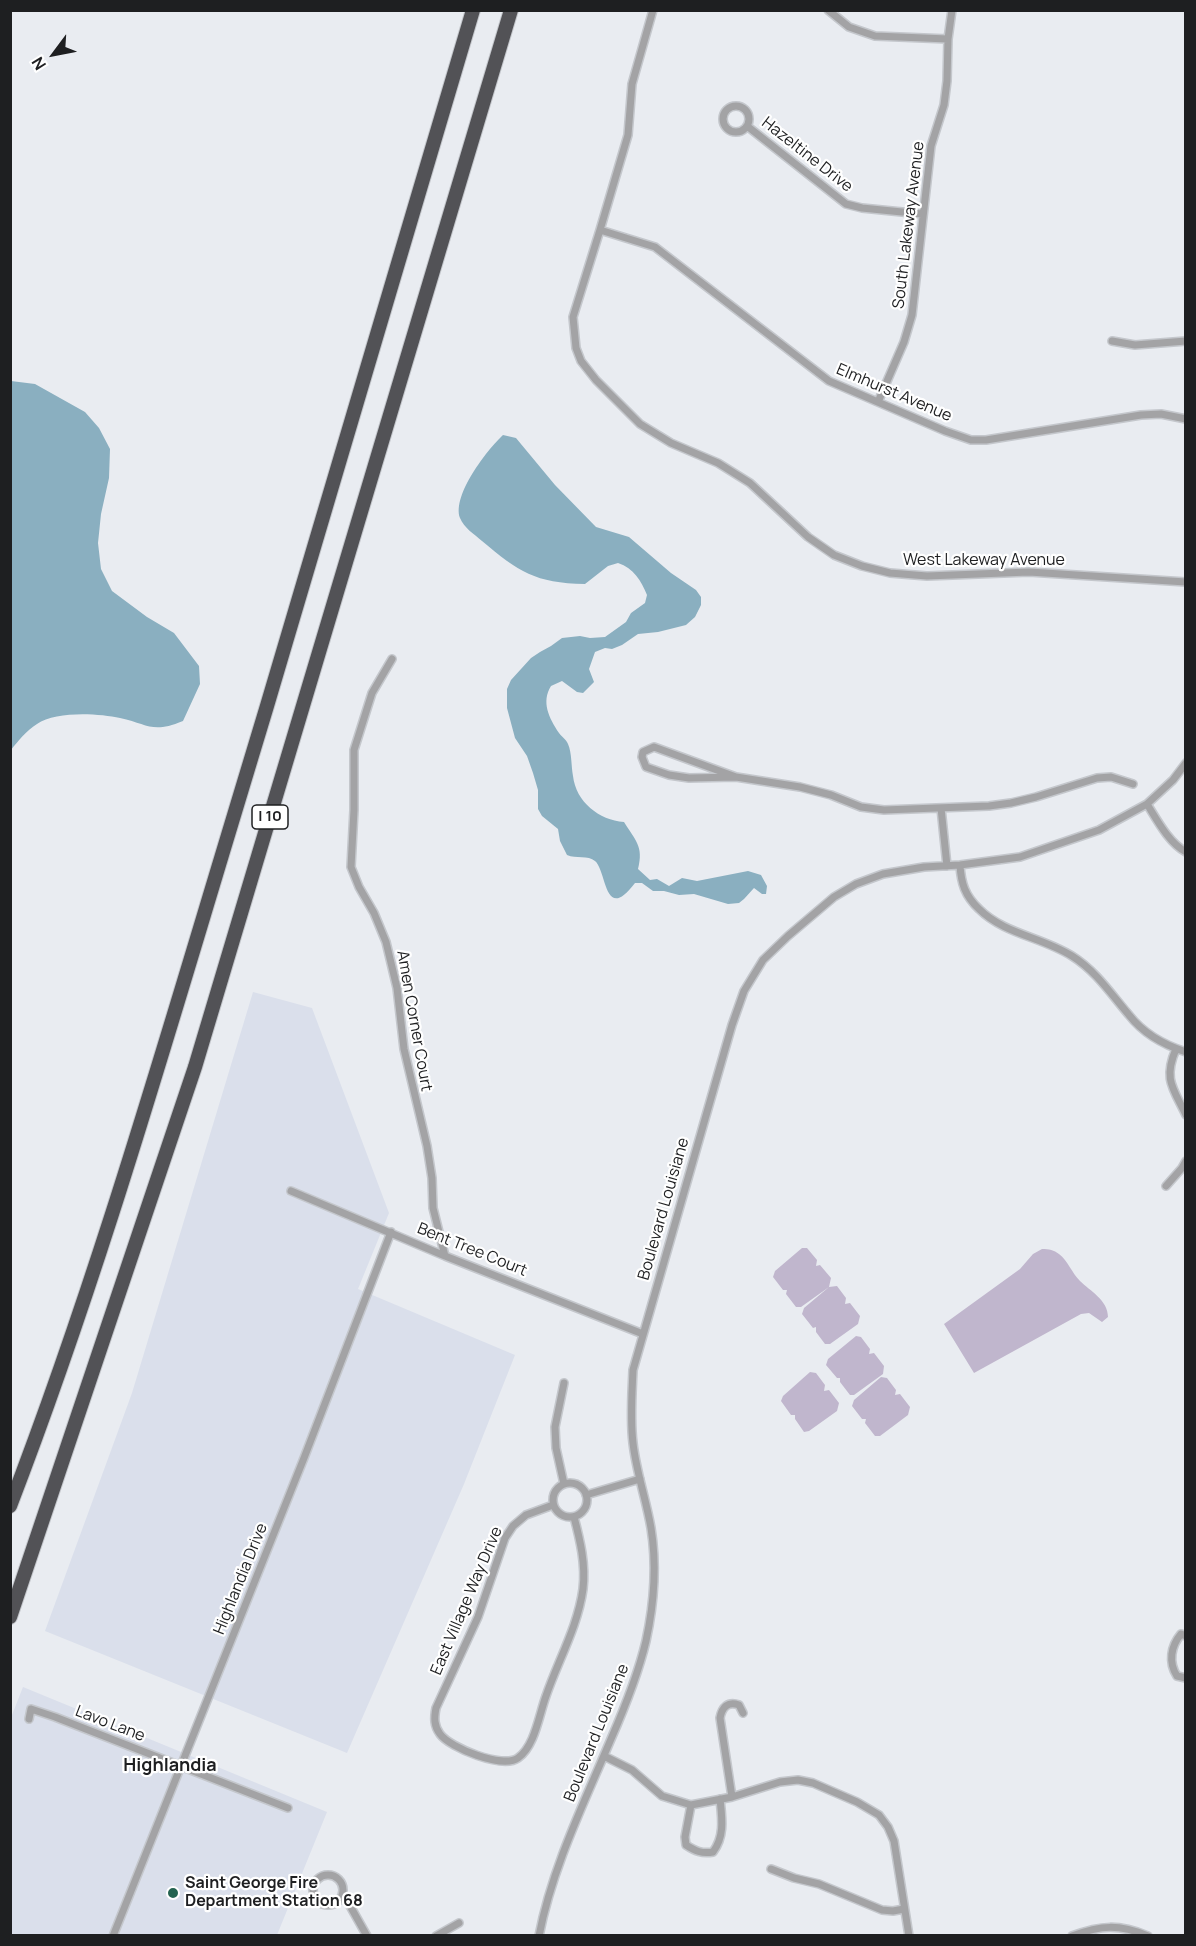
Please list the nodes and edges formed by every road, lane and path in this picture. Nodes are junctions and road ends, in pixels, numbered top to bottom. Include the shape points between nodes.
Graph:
1 (473, 10) edge
2 (512, 10) edge
3 (653, 10) edge
4 (828, 10) edge
5 (952, 10) edge
6 (948, 39) junction
7 (747, 126) dead end
8 (922, 214) junction
9 (600, 230) junction
10 (1112, 341) dead end
11 (1185, 341) edge
12 (878, 402) junction
13 (1185, 419) edge
14 (1185, 582) edge
15 (392, 659) dead end
16 (1185, 763) edge
17 (736, 777) junction
18 (1133, 784) dead end
19 (1147, 804) junction
20 (941, 808) junction
21 (1185, 852) edge
22 (960, 865) junction
23 (947, 866) junction
24 (1176, 1049) junction
25 (1185, 1052) edge
26 (1185, 1115) edge
27 (1185, 1161) edge
28 (1166, 1186) dead end
29 (291, 1191) dead end
30 (391, 1232) junction
31 (445, 1256) junction
32 (643, 1334) junction
33 (564, 1383) dead end
34 (640, 1479) junction
35 (564, 1484) junction
36 (586, 1495) junction
37 (553, 1505) junction
38 (10, 1506) edge
39 (574, 1517) junction
40 (10, 1617) edge
41 (1185, 1636) edge
42 (1185, 1678) edge
43 (743, 1713) dead end
44 (29, 1719) dead end
45 (604, 1756) junction
46 (180, 1766) junction
47 (732, 1797) junction
48 (720, 1799) junction
49 (691, 1805) junction
50 (288, 1808) dead end
51 (771, 1869) dead end
52 (342, 1897) junction
53 (904, 1909) junction
54 (459, 1923) dead end
55 (113, 1935) edge
56 (367, 1935) edge
57 (436, 1935) edge
58 (539, 1935) edge
59 (909, 1935) edge
60 (1072, 1935) edge
61 (1148, 1935) edge

1 - 38 highway, I 10 via 122,1185
2 - 40 highway, I 10 via 195,1067
3 - 9 street via 632,84 628,135
4 - 6 street via 849,27 875,36
5 - 6 street, South Lakeway Avenue
6 - 8 street, South Lakeway Avenue via 944,105 931,146
7 - 8 street, Hazeltine Drive via 846,204
8 - 12 street, South Lakeway Avenue via 912,315
9 - 12 street, Elmhurst Avenue via 656,247 829,381
9 - 14 street, West Lakeway Avenue via 573,317 581,361 639,424 750,483 808,537 834,555 890,573 927,576 1029,572
10 - 11 street via 1135,345
12 - 13 street, Elmhurst Avenue via 971,440 1141,415
15 - 31 street, Amen Corner Court via 372,693 354,750 351,867 386,942 398,988 404,1049 427,1146 433,1208
16 - 19 street, Boulevard Louisiane
17 - 17 street via 654,747 643,752 646,767 669,776
17 - 20 street via 800,787 861,807
18 - 20 street via 1111,777 1096,778 1011,803
19 - 21 street
19 - 22 street, Boulevard Louisiane via 1099,830 1059,845 1020,857
20 - 23 street
22 - 23 street, Boulevard Louisiane
22 - 24 street via 961,882 978,909 996,923 1072,956 1095,974 1144,1030
23 - 32 street, Boulevard Louisiane via 883,874 856,884 834,897 763,960 744,991 732,1025
24 - 25 street
24 - 26 street via 1169,1082
27 - 28 street
29 - 30 street, Bent Tree Court
30 - 31 street, Bent Tree Court
30 - 46 street, Highlandia Drive
31 - 32 street, Bent Tree Court
32 - 34 street, Boulevard Louisiane via 633,1370 631,1405
33 - 35 street via 555,1427
34 - 36 street
34 - 45 street, Boulevard Louisiane via 651,1528 653,1598 631,1693
35 - 36 street via 579,1486
35 - 37 street via 555,1492
36 - 39 street via 585,1507
37 - 39 street via 560,1514
37 - 39 street, East Village Way Drive via 526,1515 505,1538 478,1617 436,1708 436,1729 450,1744 497,1762 508,1762 517,1759 531,1740 578,1614 584,1564
41 - 42 street via 1181,1634 1174,1643 1172,1656 1177,1676
43 - 47 street via 739,1704 733,1703 726,1705 720,1718
44 - 46 street, Lavo Lane via 31,1710 55,1717
45 - 49 street via 632,1770 663,1796
45 - 58 street, Boulevard Louisiane via 544,1907
46 - 50 street, Lavo Lane
46 - 55 street, Highlandia Drive
47 - 48 street
47 - 53 street via 798,1780 857,1802 879,1815 894,1841
48 - 49 street
48 - 49 street via 723,1827 719,1844 713,1852 705,1854 686,1845
51 - 53 street via 882,1910
52 - 52 street via 331,1906 321,1904 313,1892 315,1883 322,1876 333,1875 341,1882
52 - 56 street
53 - 59 street
54 - 57 street
60 - 61 street via 1112,1926

